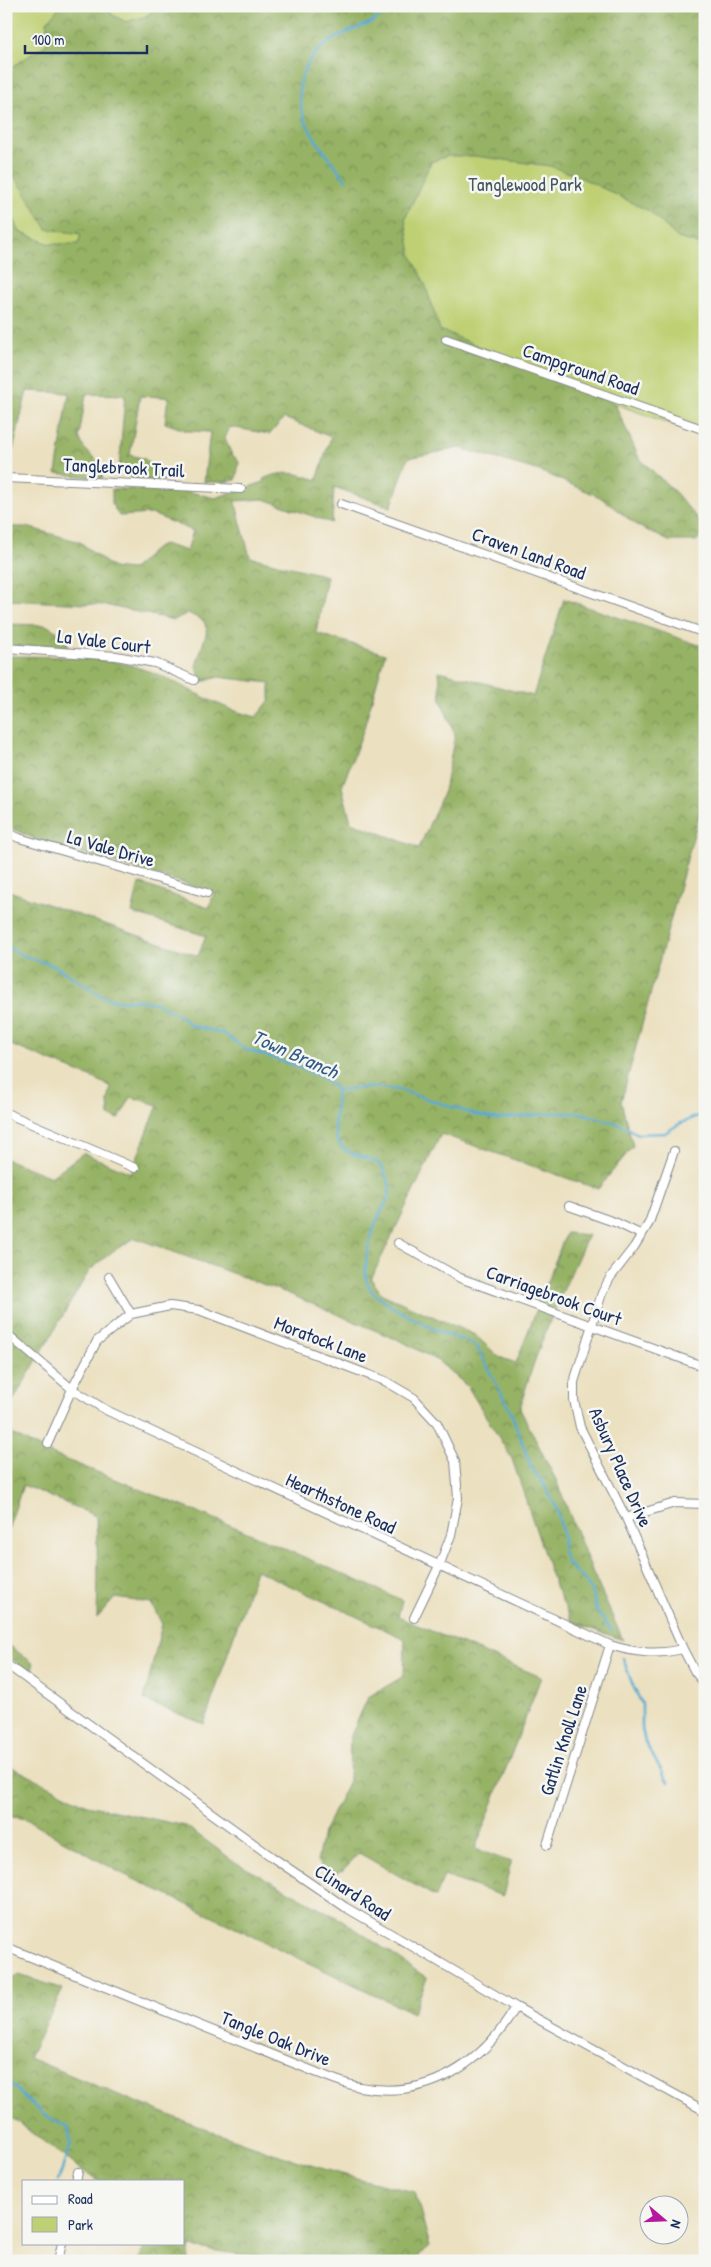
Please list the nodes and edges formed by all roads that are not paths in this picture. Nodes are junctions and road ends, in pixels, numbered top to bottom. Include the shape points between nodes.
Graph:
1 (446, 339) dead end
2 (705, 430) edge
3 (6, 478) edge
4 (241, 490) dead end
5 (341, 504) dead end
6 (705, 633) edge
7 (6, 648) edge
8 (194, 680) dead end
9 (6, 832) edge
10 (207, 893) dead end
11 (6, 1112) edge
12 (674, 1151) dead end
13 (135, 1168) dead end
14 (569, 1206) dead end
15 (642, 1236) junction
16 (398, 1243) dead end
17 (109, 1277) dead end
18 (131, 1314) junction
19 (590, 1326) junction
20 (6, 1333) edge
21 (705, 1367) edge
22 (72, 1389) junction
23 (48, 1443) dead end
24 (705, 1504) edge
25 (626, 1518) junction
26 (439, 1566) junction
27 (414, 1618) dead end
28 (610, 1645) junction
29 (683, 1649) junction
30 (6, 1664) edge
31 (705, 1684) edge
32 (546, 1845) dead end
33 (6, 1947) edge
34 (516, 2007) junction
35 (705, 2111) edge
36 (78, 2172) dead end
37 (76, 2180) edge
38 (62, 2244) edge
39 (58, 2261) edge

1 - 2 street, Campground Road
3 - 4 street, Tanglebrook Trail
5 - 6 street, Craven Land Road
7 - 8 street, La Vale Court via 124,657 155,663
9 - 10 street, La Vale Drive
11 - 13 street
12 - 15 street, Asbury Place Drive
14 - 15 street via 617,1223
15 - 19 street, Asbury Place Drive via 610,1278
16 - 19 street, Carriagebrook Court via 460,1278
17 - 18 street
18 - 22 street, Moratock Lane via 97,1341
18 - 26 street, Moratock Lane via 170,1306 199,1310 385,1381 414,1398 437,1423 455,1460 458,1498 451,1535
19 - 21 street, Carriagebrook Court
19 - 25 street, Asbury Place Drive via 574,1382 574,1400 580,1426
20 - 22 street, Hearthstone Road
22 - 23 street, Moratock Lane
22 - 26 street, Hearthstone Road via 106,1410
24 - 25 street via 675,1503
25 - 29 street, Asbury Place Drive
26 - 27 street, Moratock Lane
26 - 28 street, Hearthstone Road
28 - 29 street, Hearthstone Road via 632,1652 664,1653
28 - 32 street, Gatlin Knoll Lane
29 - 31 street, Asbury Place Drive
30 - 34 street, Clinard Road via 314,1886
33 - 34 street, Tangle Oak Drive via 313,2071 369,2088 393,2089 421,2084 466,2066 494,2041
34 - 35 street, Clinard Road
36 - 37 street
38 - 39 street

